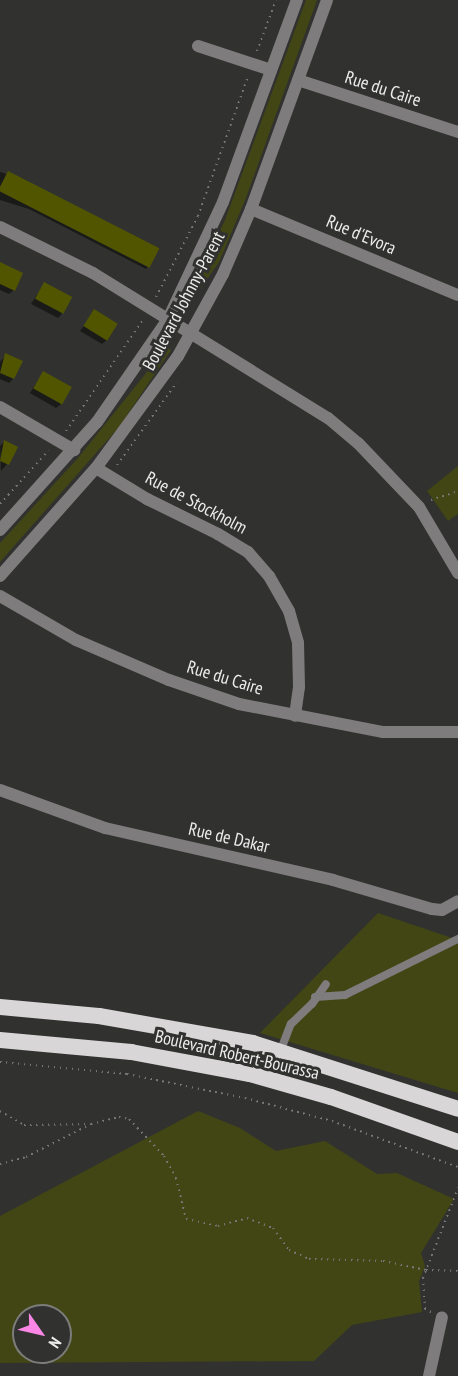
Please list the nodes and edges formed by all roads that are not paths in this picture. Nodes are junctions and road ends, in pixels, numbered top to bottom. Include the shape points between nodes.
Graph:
1 (297, 0) edge
2 (327, 0) edge
3 (198, 46) dead end
4 (271, 70) junction
5 (298, 80) junction
6 (458, 132) edge
7 (251, 209) junction
8 (0, 227) edge
9 (458, 295) edge
10 (168, 319) junction
11 (190, 332) junction
12 (0, 407) edge
13 (74, 450) junction
14 (96, 468) junction
15 (0, 530) edge
16 (458, 573) edge
17 (0, 576) edge
18 (0, 596) edge
19 (295, 716) junction
20 (458, 732) edge
21 (0, 790) edge
22 (455, 904) edge
23 (458, 939) edge
24 (326, 984) dead end
25 (315, 997) junction
26 (0, 1007) edge
27 (0, 1040) edge
28 (280, 1052) junction
29 (458, 1109) edge
30 (458, 1142) edge
31 (442, 1317) road end
32 (429, 1376) edge

1 - 4 street, Boulevard Johnny-Parent
2 - 5 street, Boulevard Johnny-Parent
3 - 4 street
4 - 10 street, Boulevard Johnny-Parent via 223,202
5 - 6 street, Rue du Caire
5 - 7 street, Boulevard Johnny-Parent
7 - 9 street, Rue d'Evora
7 - 11 street, Boulevard Johnny-Parent via 223,274
8 - 10 street via 93,273
10 - 11 street
10 - 13 street, Boulevard Johnny-Parent
11 - 14 street, Boulevard Johnny-Parent via 159,385
11 - 16 street via 328,418 358,443 419,507
12 - 13 street
13 - 15 street, Boulevard Johnny-Parent
14 - 17 street, Boulevard Johnny-Parent
14 - 19 street, Rue de Stockholm via 248,552 269,576 289,611 298,643
18 - 19 street, Rue du Caire via 76,640 169,680 239,704
19 - 20 street, Rue du Caire via 383,732
21 - 22 street, Rue de Dakar via 105,828 333,880 432,909
23 - 25 lane via 345,995
24 - 25 lane
25 - 28 lane via 291,1024
26 - 28 highway, Boulevard Robert-Bourassa via 99,1016
27 - 30 highway, Boulevard Robert-Bourassa via 150,1054 250,1074 331,1097
28 - 29 highway, Boulevard Robert-Bourassa
31 - 32 street

